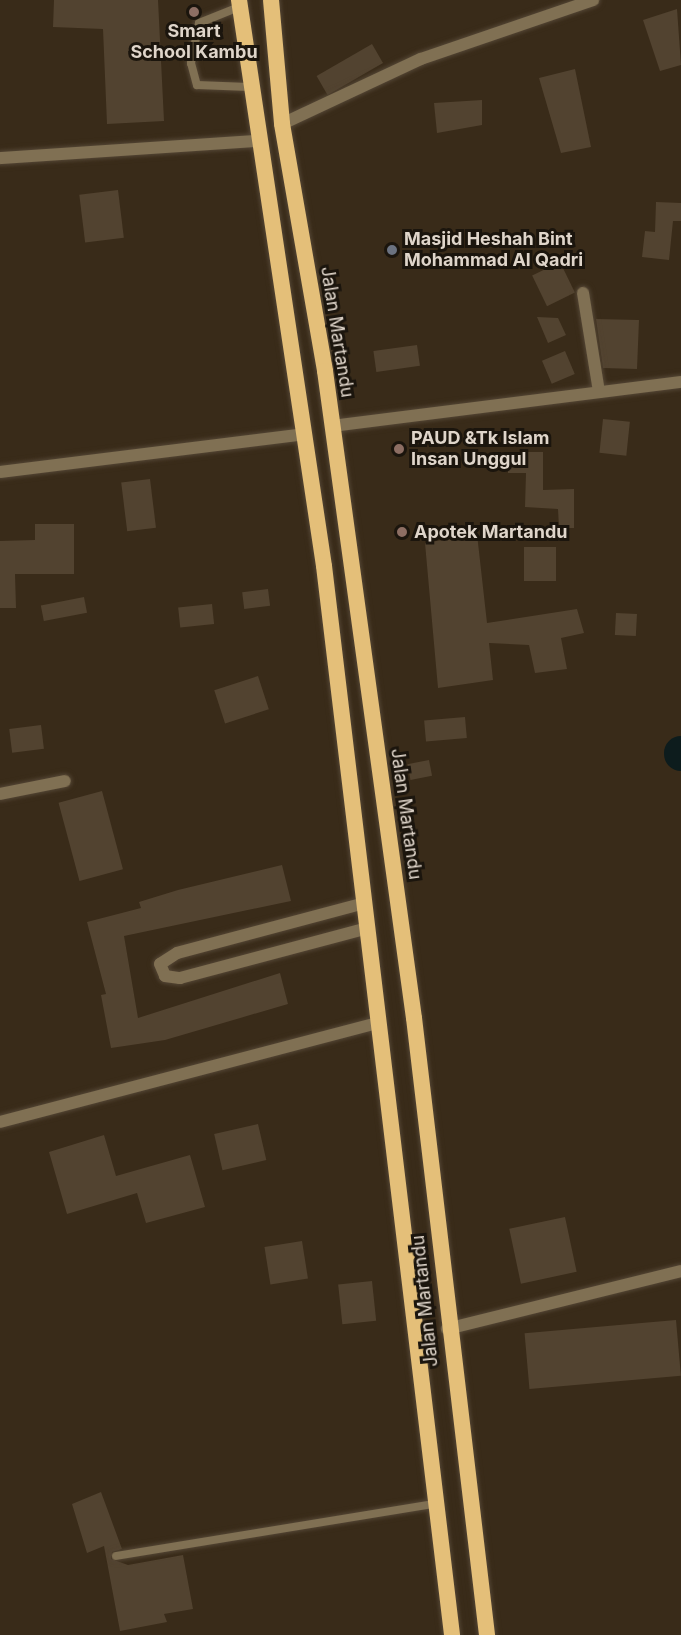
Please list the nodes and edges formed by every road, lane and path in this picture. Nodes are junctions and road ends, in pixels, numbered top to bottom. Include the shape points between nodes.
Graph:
1 (270, 0) edge
2 (593, 0) edge
3 (239, 4) edge
4 (249, 87) junction
5 (282, 124) junction
6 (256, 141) junction
7 (0, 158) edge
8 (583, 293) dead end
9 (681, 382) edge
10 (599, 392) junction
11 (332, 426) junction
12 (306, 434) junction
13 (0, 472) edge
14 (351, 563) junction
15 (324, 566) junction
16 (65, 781) dead end
17 (0, 794) edge
18 (361, 904) junction
19 (364, 929) junction
20 (378, 1023) junction
21 (0, 1122) edge
22 (681, 1271) edge
23 (447, 1329) junction
24 (435, 1504) junction
25 (116, 1556) dead end
26 (452, 1635) edge
27 (487, 1635) edge

1 - 5 highway, Jalan Martandu
2 - 5 street via 421,59
3 - 4 highway, Jalan Martandu
3 - 4 lane via 199,24 191,63 197,85
4 - 6 highway, Jalan Martandu
5 - 11 highway, Jalan Martandu
6 - 7 street
6 - 12 highway, Jalan Martandu
8 - 10 street
9 - 10 street
10 - 11 street
11 - 14 highway, Jalan Martandu
12 - 13 street
12 - 15 highway, Jalan Martandu
14 - 15 highway
14 - 23 highway, Jalan Martandu via 414,1018
15 - 18 highway, Jalan Martandu
16 - 17 street
18 - 19 highway, Jalan Martandu
18 - 19 street via 177,953 160,964 165,976 180,978
19 - 20 highway, Jalan Martandu
20 - 21 street
20 - 24 highway, Jalan Martandu
22 - 23 street
23 - 27 highway, Jalan Martandu
24 - 25 lane
24 - 26 highway, Jalan Martandu

